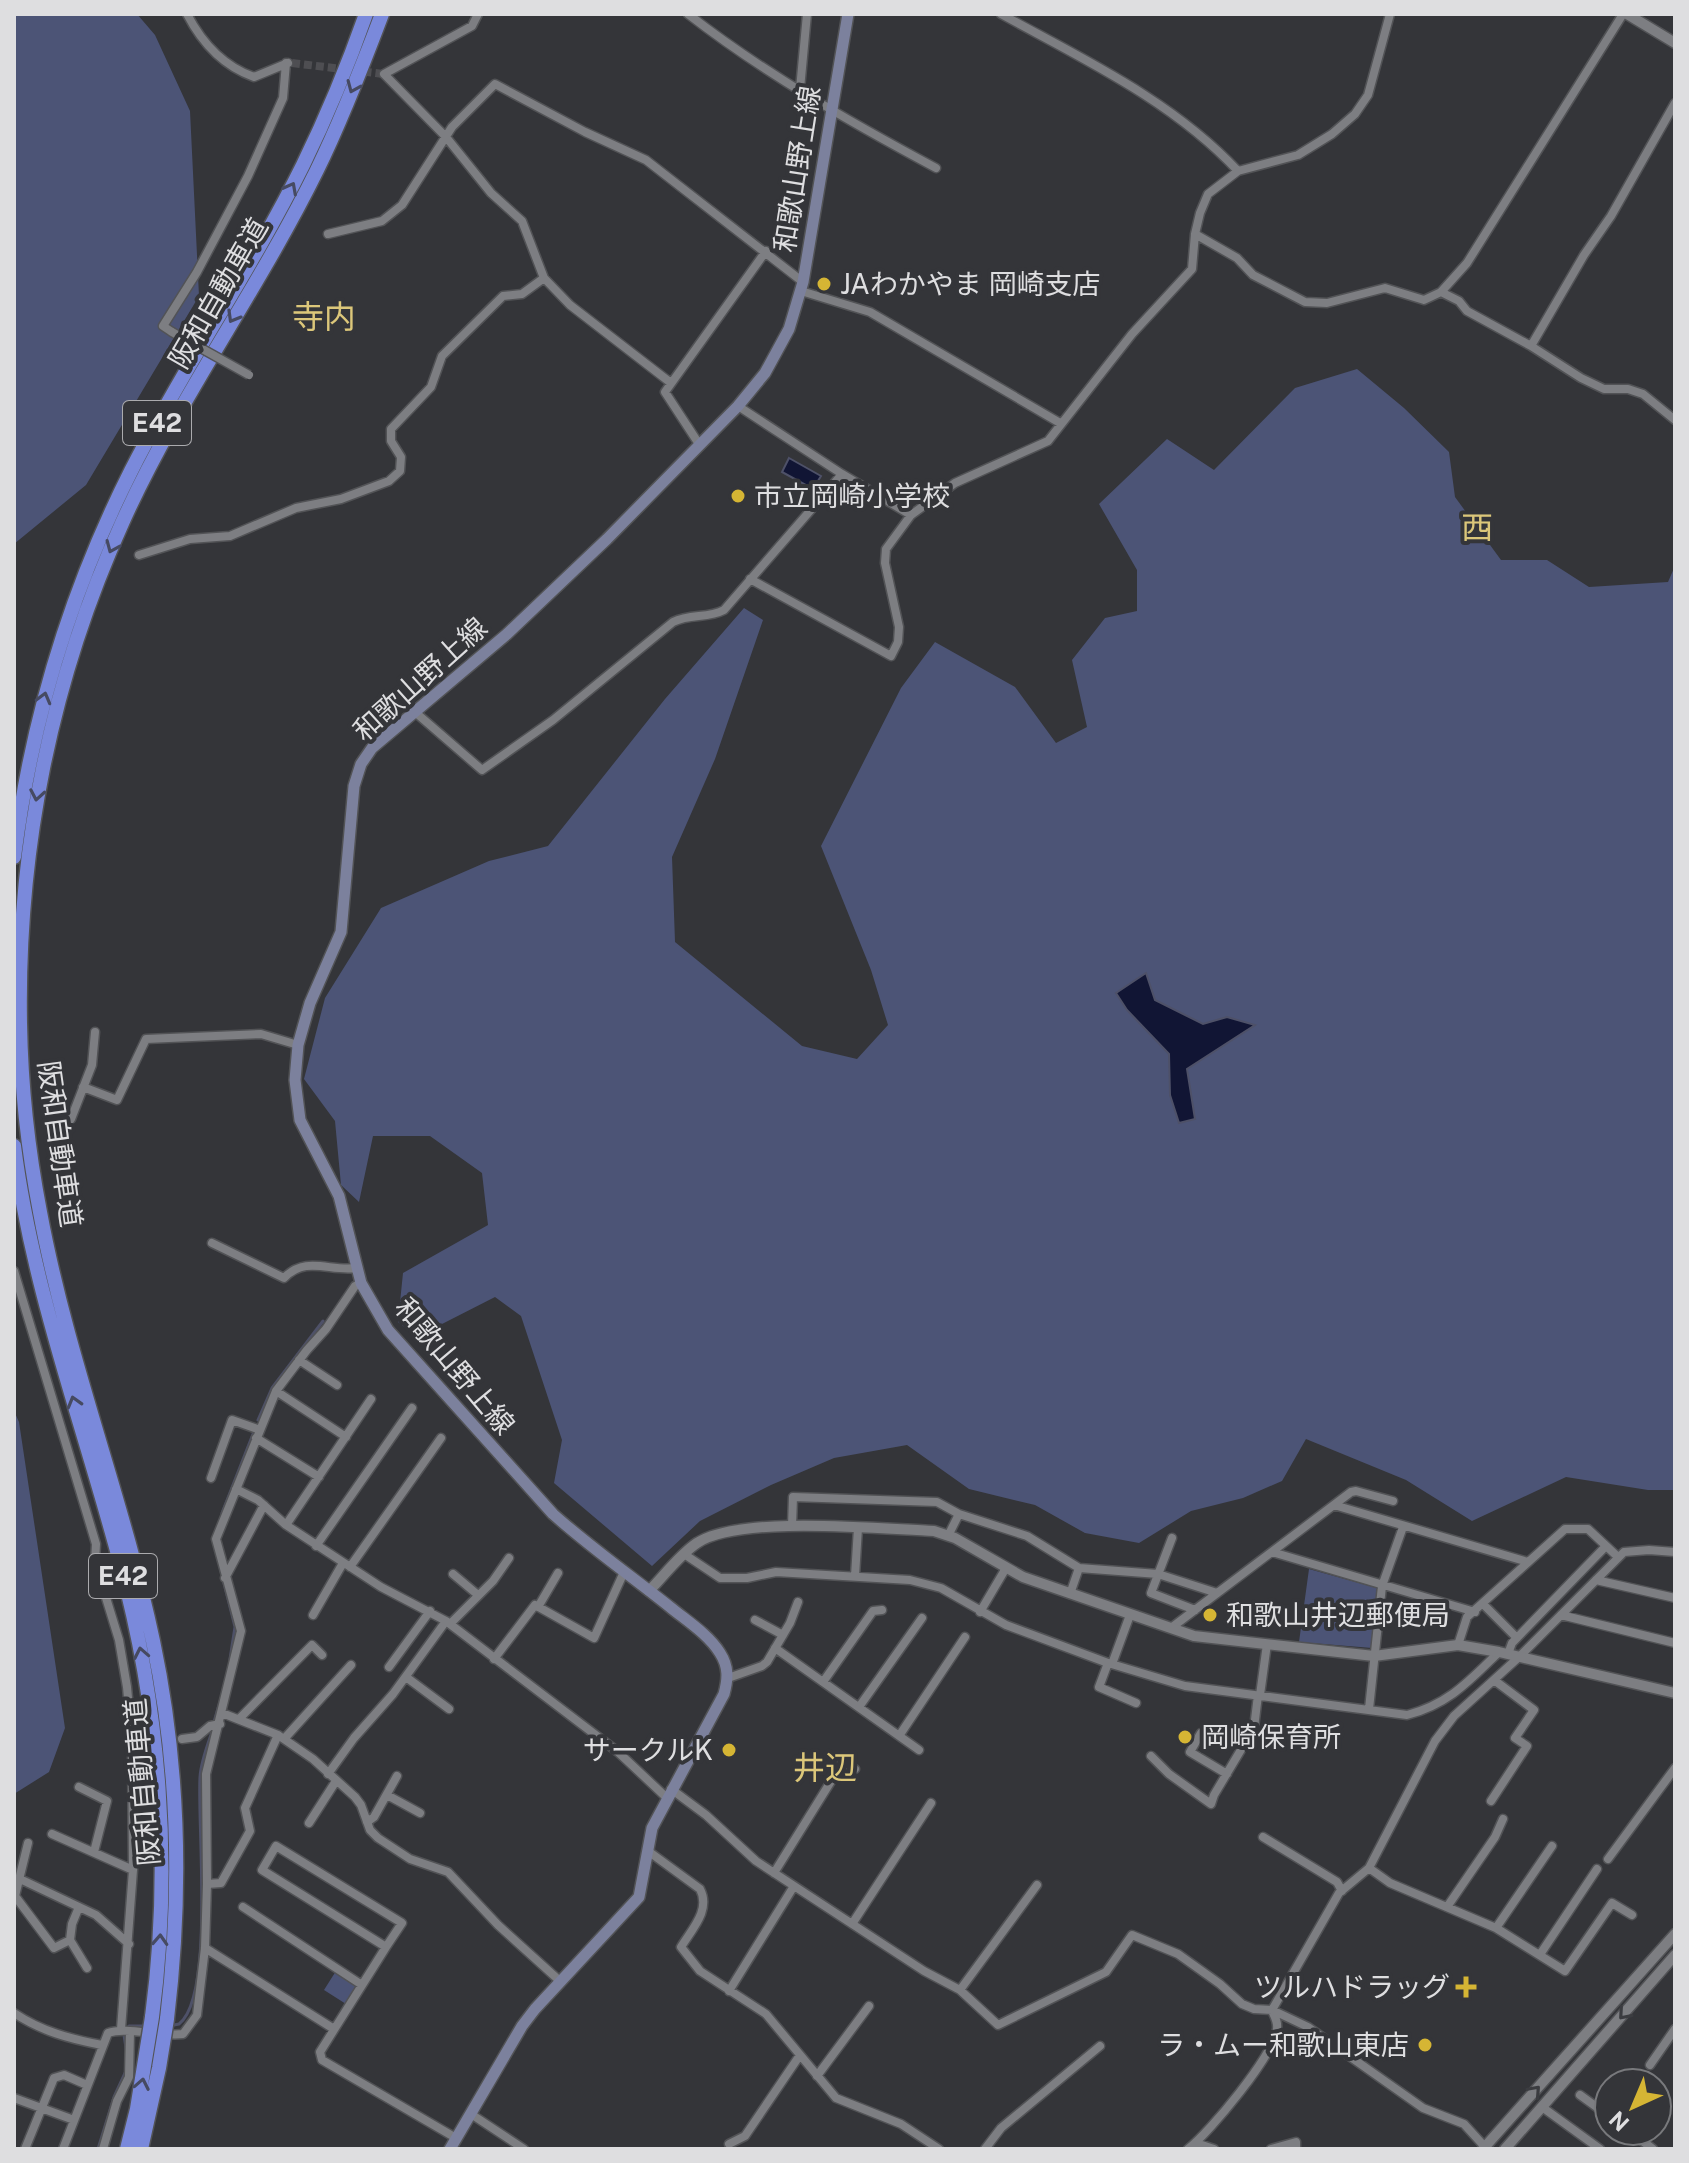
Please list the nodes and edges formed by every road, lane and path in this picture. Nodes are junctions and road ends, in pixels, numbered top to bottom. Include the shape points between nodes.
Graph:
1 (187, 14) edge
2 (366, 14) edge
3 (382, 14) edge
4 (478, 14) edge
5 (688, 14) edge
6 (807, 14) edge
7 (848, 14) edge
8 (1001, 14) edge
9 (1390, 14) edge
10 (1625, 14) edge
11 (1675, 43) edge
12 (800, 89) junction
13 (1675, 103) edge
14 (831, 109) junction
15 (446, 137) junction
16 (936, 168) dead end
17 (1238, 171) junction
18 (328, 234) dead end
19 (1195, 234) junction
20 (766, 251) junction
21 (544, 278) junction
22 (802, 286) junction
23 (1441, 292) junction
24 (1531, 346) junction
25 (249, 375) dead end
26 (671, 383) junction
27 (738, 406) junction
28 (1675, 420) edge
29 (1060, 423) junction
30 (699, 444) junction
31 (842, 474) junction
32 (911, 515) junction
33 (139, 555) dead end
34 (750, 579) junction
35 (415, 712) junction
36 (14, 857) edge
37 (95, 1032) dead end
38 (298, 1045) junction
39 (83, 1087) junction
40 (71, 1119) dead end
41 (14, 1146) edge
42 (212, 1243) dead end
43 (356, 1268) junction
44 (14, 1271) edge
45 (361, 1283) junction
46 (299, 1360) junction
47 (337, 1385) dead end
48 (276, 1391) junction
49 (371, 1399) dead end
50 (412, 1408) dead end
51 (258, 1434) junction
52 (346, 1437) junction
53 (441, 1438) dead end
54 (319, 1477) junction
55 (211, 1478) dead end
56 (236, 1489) junction
57 (1393, 1501) dead end
58 (264, 1505) junction
59 (1334, 1505) junction
60 (959, 1514) junction
61 (286, 1525) junction
62 (792, 1526) junction
63 (1403, 1527) junction
64 (858, 1528) junction
65 (948, 1536) junction
66 (1172, 1538) dead end
67 (316, 1546) junction
68 (1606, 1546) junction
69 (1272, 1552) junction
70 (1675, 1552) edge
71 (684, 1554) junction
72 (1618, 1557) junction
73 (509, 1558) dead end
74 (1528, 1562) junction
75 (346, 1565) junction
76 (1006, 1568) junction
77 (1079, 1568) junction
78 (624, 1572) junction
79 (558, 1573) dead end
80 (453, 1574) dead end
81 (1158, 1574) junction
82 (855, 1576) junction
83 (225, 1578) junction
84 (1596, 1580) junction
85 (1382, 1586) junction
86 (649, 1591) junction
87 (1217, 1593) junction
88 (1070, 1594) junction
89 (478, 1595) junction
90 (1675, 1598) edge
91 (798, 1602) dead end
92 (1483, 1604) junction
93 (538, 1607) junction
94 (882, 1610) dead end
95 (1195, 1610) junction
96 (430, 1611) junction
97 (980, 1612) junction
98 (1475, 1612) junction
99 (313, 1615) dead end
100 (1130, 1615) junction
101 (1561, 1615) junction
102 (922, 1618) dead end
103 (755, 1620) dead end
104 (448, 1622) junction
105 (1171, 1628) junction
106 (783, 1635) junction
107 (965, 1637) dead end
108 (1517, 1638) junction
109 (1675, 1643) edge
110 (1267, 1644) junction
111 (1458, 1645) junction
112 (775, 1648) junction
113 (1509, 1654) junction
114 (322, 1655) dead end
115 (1374, 1656) junction
116 (494, 1659) junction
117 (1110, 1663) junction
118 (351, 1665) dead end
119 (389, 1667) dead end
120 (406, 1677) junction
121 (728, 1678) junction
122 (1494, 1680) junction
123 (823, 1682) junction
124 (1675, 1693) edge
125 (1259, 1695) junction
126 (1136, 1703) dead end
127 (859, 1707) junction
128 (449, 1709) dead end
129 (1369, 1709) junction
130 (222, 1713) junction
131 (239, 1719) junction
132 (216, 1724) junction
133 (1201, 1733) dead end
134 (899, 1736) junction
135 (281, 1737) junction
136 (182, 1739) tunnel mouth
137 (145, 1740) tunnel mouth
138 (132, 1741) junction
139 (919, 1750) dead end
140 (1151, 1756) dead end
141 (1675, 1768) edge
142 (855, 1769) dead end
143 (328, 1774) junction
144 (1227, 1774) junction
145 (397, 1776) dead end
146 (336, 1781) junction
147 (79, 1787) dead end
148 (669, 1794) junction
149 (387, 1795) junction
150 (1491, 1801) dead end
151 (931, 1803) dead end
152 (420, 1813) dead end
153 (1503, 1819) dead end
154 (367, 1822) junction
155 (309, 1823) dead end
156 (52, 1834) dead end
157 (1263, 1837) dead end
158 (28, 1843) dead end
159 (1552, 1846) dead end
160 (648, 1851) junction
161 (94, 1852) junction
162 (1608, 1859) dead end
163 (1369, 1868) junction
164 (1597, 1869) dead end
165 (133, 1870) junction
166 (774, 1873) junction
167 (20, 1879) junction
168 (207, 1884) junction
169 (1037, 1885) dead end
170 (794, 1886) junction
171 (1342, 1891) junction
172 (79, 1907) junction
173 (243, 1907) dead end
174 (1447, 1907) junction
175 (1632, 1915) dead end
176 (852, 1924) junction
177 (1496, 1928) junction
178 (1675, 1934) edge
179 (70, 1940) junction
180 (129, 1944) junction
181 (386, 1947) junction
182 (205, 1948) junction
183 (1541, 1953) junction
184 (1675, 1955) edge
185 (87, 1968) dead end
186 (561, 1982) junction
187 (362, 1985) junction
188 (960, 1990) junction
189 (729, 1991) junction
190 (869, 2006) dead end
191 (1272, 2010) junction
192 (14, 2013) edge
193 (160, 2018) junction
194 (334, 2029) junction
195 (1675, 2029) edge
196 (126, 2031) junction
197 (172, 2035) junction
198 (102, 2045) junction
199 (1100, 2046) dead end
200 (800, 2055) junction
201 (1650, 2065) dead end
202 (817, 2076) junction
203 (87, 2085) junction
204 (1580, 2095) dead end
205 (14, 2098) edge
206 (1593, 2104) edge
207 (1542, 2107) junction
208 (41, 2108) junction
209 (471, 2114) junction
210 (74, 2120) junction
211 (1196, 2143) junction
212 (453, 2144) edge
213 (729, 2144) dead end
214 (1484, 2148) edge
215 (25, 2149) edge
216 (63, 2149) edge
217 (103, 2149) edge
218 (127, 2149) edge
219 (144, 2149) edge
220 (524, 2149) edge
221 (939, 2149) edge
222 (985, 2149) edge
223 (1188, 2149) edge
224 (1214, 2149) edge
225 (1271, 2149) edge
226 (1296, 2149) edge
227 (1505, 2149) edge
228 (1600, 2149) edge

1 - 25 street, bridge via 231,69 254,77 289,63 283,98 248,176 163,326
36 -> 2 highway, 阪和自動車道 / E42 via 38,723 88,567 153,431 303,165
3 -> 193 highway, 阪和自動車道 / E42 via 316,172 158,451 101,572 51,726 23,903 22,1057 40,1213 71,1343 134,1560 166,1715 176,1850 174,1945
4 - 15 street via 472,26 384,74
5 - 12 street
6 - 12 street
7 - 14 main road, 和歌山野上線
8 - 17 street via 1156,102
9 - 17 street via 1368,95 1355,114 1298,155
10 - 11 street
10 - 23 street via 1467,263
12 - 14 street
13 - 24 street
14 - 16 street
14 - 22 main road, 和歌山野上線
15 - 18 street via 402,205 382,221
15 - 20 street via 495,84 646,160
15 - 21 street via 491,193 522,221
17 - 19 street via 1208,194
19 - 23 street via 1237,258 1253,275 1305,302 1327,303 1385,288 1424,300
19 - 29 street via 1192,269
20 - 22 street
20 - 26 street
21 - 26 street via 570,305
21 - 33 street via 522,294 503,296 442,356 431,387 391,429 391,441 401,457 400,471 389,481 296,508 230,536 190,539
22 - 27 main road, 和歌山野上線 via 780,348
22 - 29 street via 870,312
23 - 24 street
24 - 28 street via 1604,389 1643,394
26 - 30 street via 665,392
27 - 30 main road, 和歌山野上線
27 - 31 street
29 - 32 street via 1048,441 955,483
30 - 35 main road, 和歌山野上線 via 507,634
31 - 32 street
31 - 34 street
32 - 34 street via 886,549 899,627 891,656
34 - 35 street via 724,610 673,622 482,770
35 - 38 main road, 和歌山野上線 via 361,764 354,786 341,932
37 - 39 street via 94,1056
38 - 39 street via 261,1034 146,1039 117,1100
38 - 43 main road, 和歌山野上線 via 300,1120 339,1196
39 - 40 street
193 -> 41 highway, 阪和自動車道 / E42 via 162,1850 140,1647 39,1281
42 - 43 street via 284,1278 317,1264
43 - 45 main road, 和歌山野上線
44 - 138 street via 96,1544 95,1562 119,1640
45 - 46 street
45 - 78 main road, 和歌山野上線 via 400,1346 553,1514
46 - 47 street
46 - 48 street
48 - 51 street
48 - 52 street
49 - 52 street
50 - 67 street
51 - 54 street
51 - 55 street via 232,1420
51 - 56 street
52 - 54 street
53 - 75 street
54 - 61 street
56 - 58 street
56 - 83 street via 216,1539
57 - 59 street via 1356,1491
58 - 61 street
58 - 83 street
59 - 63 street
59 - 69 street
60 - 62 street via 937,1502 793,1497
60 - 65 street
60 - 77 street via 1027,1536
61 - 67 street
62 - 64 street
62 - 71 street via 719,1534
63 - 74 street
63 - 85 street
64 - 65 street
64 - 82 street
65 - 76 street
66 - 81 street
67 - 75 street
68 - 72 street
68 - 74 street via 1588,1529 1565,1529
68 - 108 street
69 - 85 street
69 - 87 street
70 - 72 street via 1624,1552
71 - 82 street via 720,1578 776,1572
71 - 86 street
72 - 84 street
73 - 89 street
74 - 92 street
75 - 96 street
75 - 99 street
76 - 88 street
76 - 97 street
77 - 81 street
77 - 88 street
78 - 86 main road, 和歌山野上線
78 - 93 street via 594,1638
79 - 93 street
80 - 89 street
81 - 87 street
81 - 95 street via 1151,1593
82 - 97 street via 941,1588
83 - 130 street via 241,1631
84 - 90 street
84 - 101 street
85 - 98 street
85 - 115 street
86 - 121 main road, 和歌山野上線 via 712,1643 727,1666
87 - 95 street
88 - 100 street
89 - 104 street
91 - 106 street
92 - 98 street
92 - 108 street
93 - 116 street
94 - 123 street via 873,1611
95 - 105 street
96 - 104 street
96 - 119 street
97 - 117 street
98 - 111 street via 1467,1617
100 - 105 street
100 - 117 street
101 - 109 street
101 - 113 street
102 - 127 street
103 - 106 street
104 - 116 street
104 - 120 street
105 - 110 street via 1194,1636
106 - 112 street
107 - 134 street
108 - 113 street
110 - 115 street
110 - 125 street
111 - 113 street
111 - 115 street
112 - 121 street via 762,1666
112 - 123 street
113 - 122 street
113 - 124 street
113 - 129 street via 1430,1709 1407,1715
114 - 131 street via 312,1645
115 - 129 street
116 - 148 street
117 - 125 street via 1185,1686
117 - 126 street via 1099,1687
118 - 135 street
120 - 128 street
120 - 143 street
121 - 148 main road
122 - 150 street via 1534,1710 1515,1738 1527,1746
122 - 163 street via 1435,1741
123 - 127 street
125 - 129 street
125 - 144 street via 1254,1728
127 - 134 street
130 - 131 street
130 - 132 street
131 - 135 street
132 - 136 street
132 - 168 street via 206,1774
133 - 144 street via 1190,1752
134 - 139 street
135 - 143 street
135 - 168 street via 245,1808 250,1831 221,1883
137 - 138 street
138 - 165 street
140 - 144 street via 1211,1804
141 - 162 street
142 - 166 street via 843,1762
143 - 146 street
145 - 149 street
146 - 154 street via 355,1797
146 - 155 street
147 - 161 street via 107,1801
148 - 160 main road via 652,1828
148 - 166 street via 706,1815
149 - 152 street
149 - 154 street
151 - 176 street
153 - 174 street
154 - 186 street via 378,1838 410,1859 448,1872
156 - 161 street
157 - 171 street via 1337,1882
158 - 167 street
159 - 177 street
160 - 186 main road via 639,1897
160 - 189 street via 700,1889 704,1908 681,1947 700,1971
161 - 165 street
163 - 171 street
163 - 174 street via 1390,1883
164 - 183 street
165 - 180 street
166 - 170 street
167 - 172 street
167 - 179 street via 15,1896 54,1948
168 - 182 street
169 - 188 street
170 - 176 street
170 - 189 street
171 - 191 street
172 - 179 street
172 - 180 street
173 - 187 street
174 - 177 street
175 - 183 street via 1612,1903 1565,1971
176 - 188 street
177 - 183 street
214 -> 178 street
179 - 185 street
180 - 196 street
181 - 181 street via 262,1870 276,1846 402,1923
181 - 187 street
182 - 194 street
182 - 197 street via 197,2015 183,2034
184 -> 207 street
186 - 209 main road via 522,2026
187 - 194 street
188 - 191 street via 998,2025 1106,1972 1132,1935 1178,1954 1242,2004
189 - 200 street via 766,2014
190 - 202 street
191 - 211 street via 1278,2031 1260,2065
191 - 214 street via 1308,2027 1423,2108 1464,2124
192 - 198 street via 67,2039
218 -> 193 highway, 阪和自動車道 / E42, bridge
193 - 219 highway, 阪和自動車道 / E42, bridge via 159,2068
194 - 212 street via 320,2052 322,2060
195 - 201 street
196 - 197 street
196 - 198 street via 108,2033
196 - 217 street via 129,2077
197 - 219 street
198 - 203 street
199 - 222 street via 1001,2128
200 - 202 street
200 - 213 street via 745,2136
202 - 221 street via 836,2098 901,2124
203 - 208 street via 64,2075 54,2078
203 - 210 street
204 - 206 street
205 - 208 street
207 - 227 street
207 - 228 street
208 - 210 street
208 - 215 street
209 - 212 main road
209 - 220 street
210 - 216 street
211 - 223 street
211 - 224 street
225 - 226 street via 1296,2142

